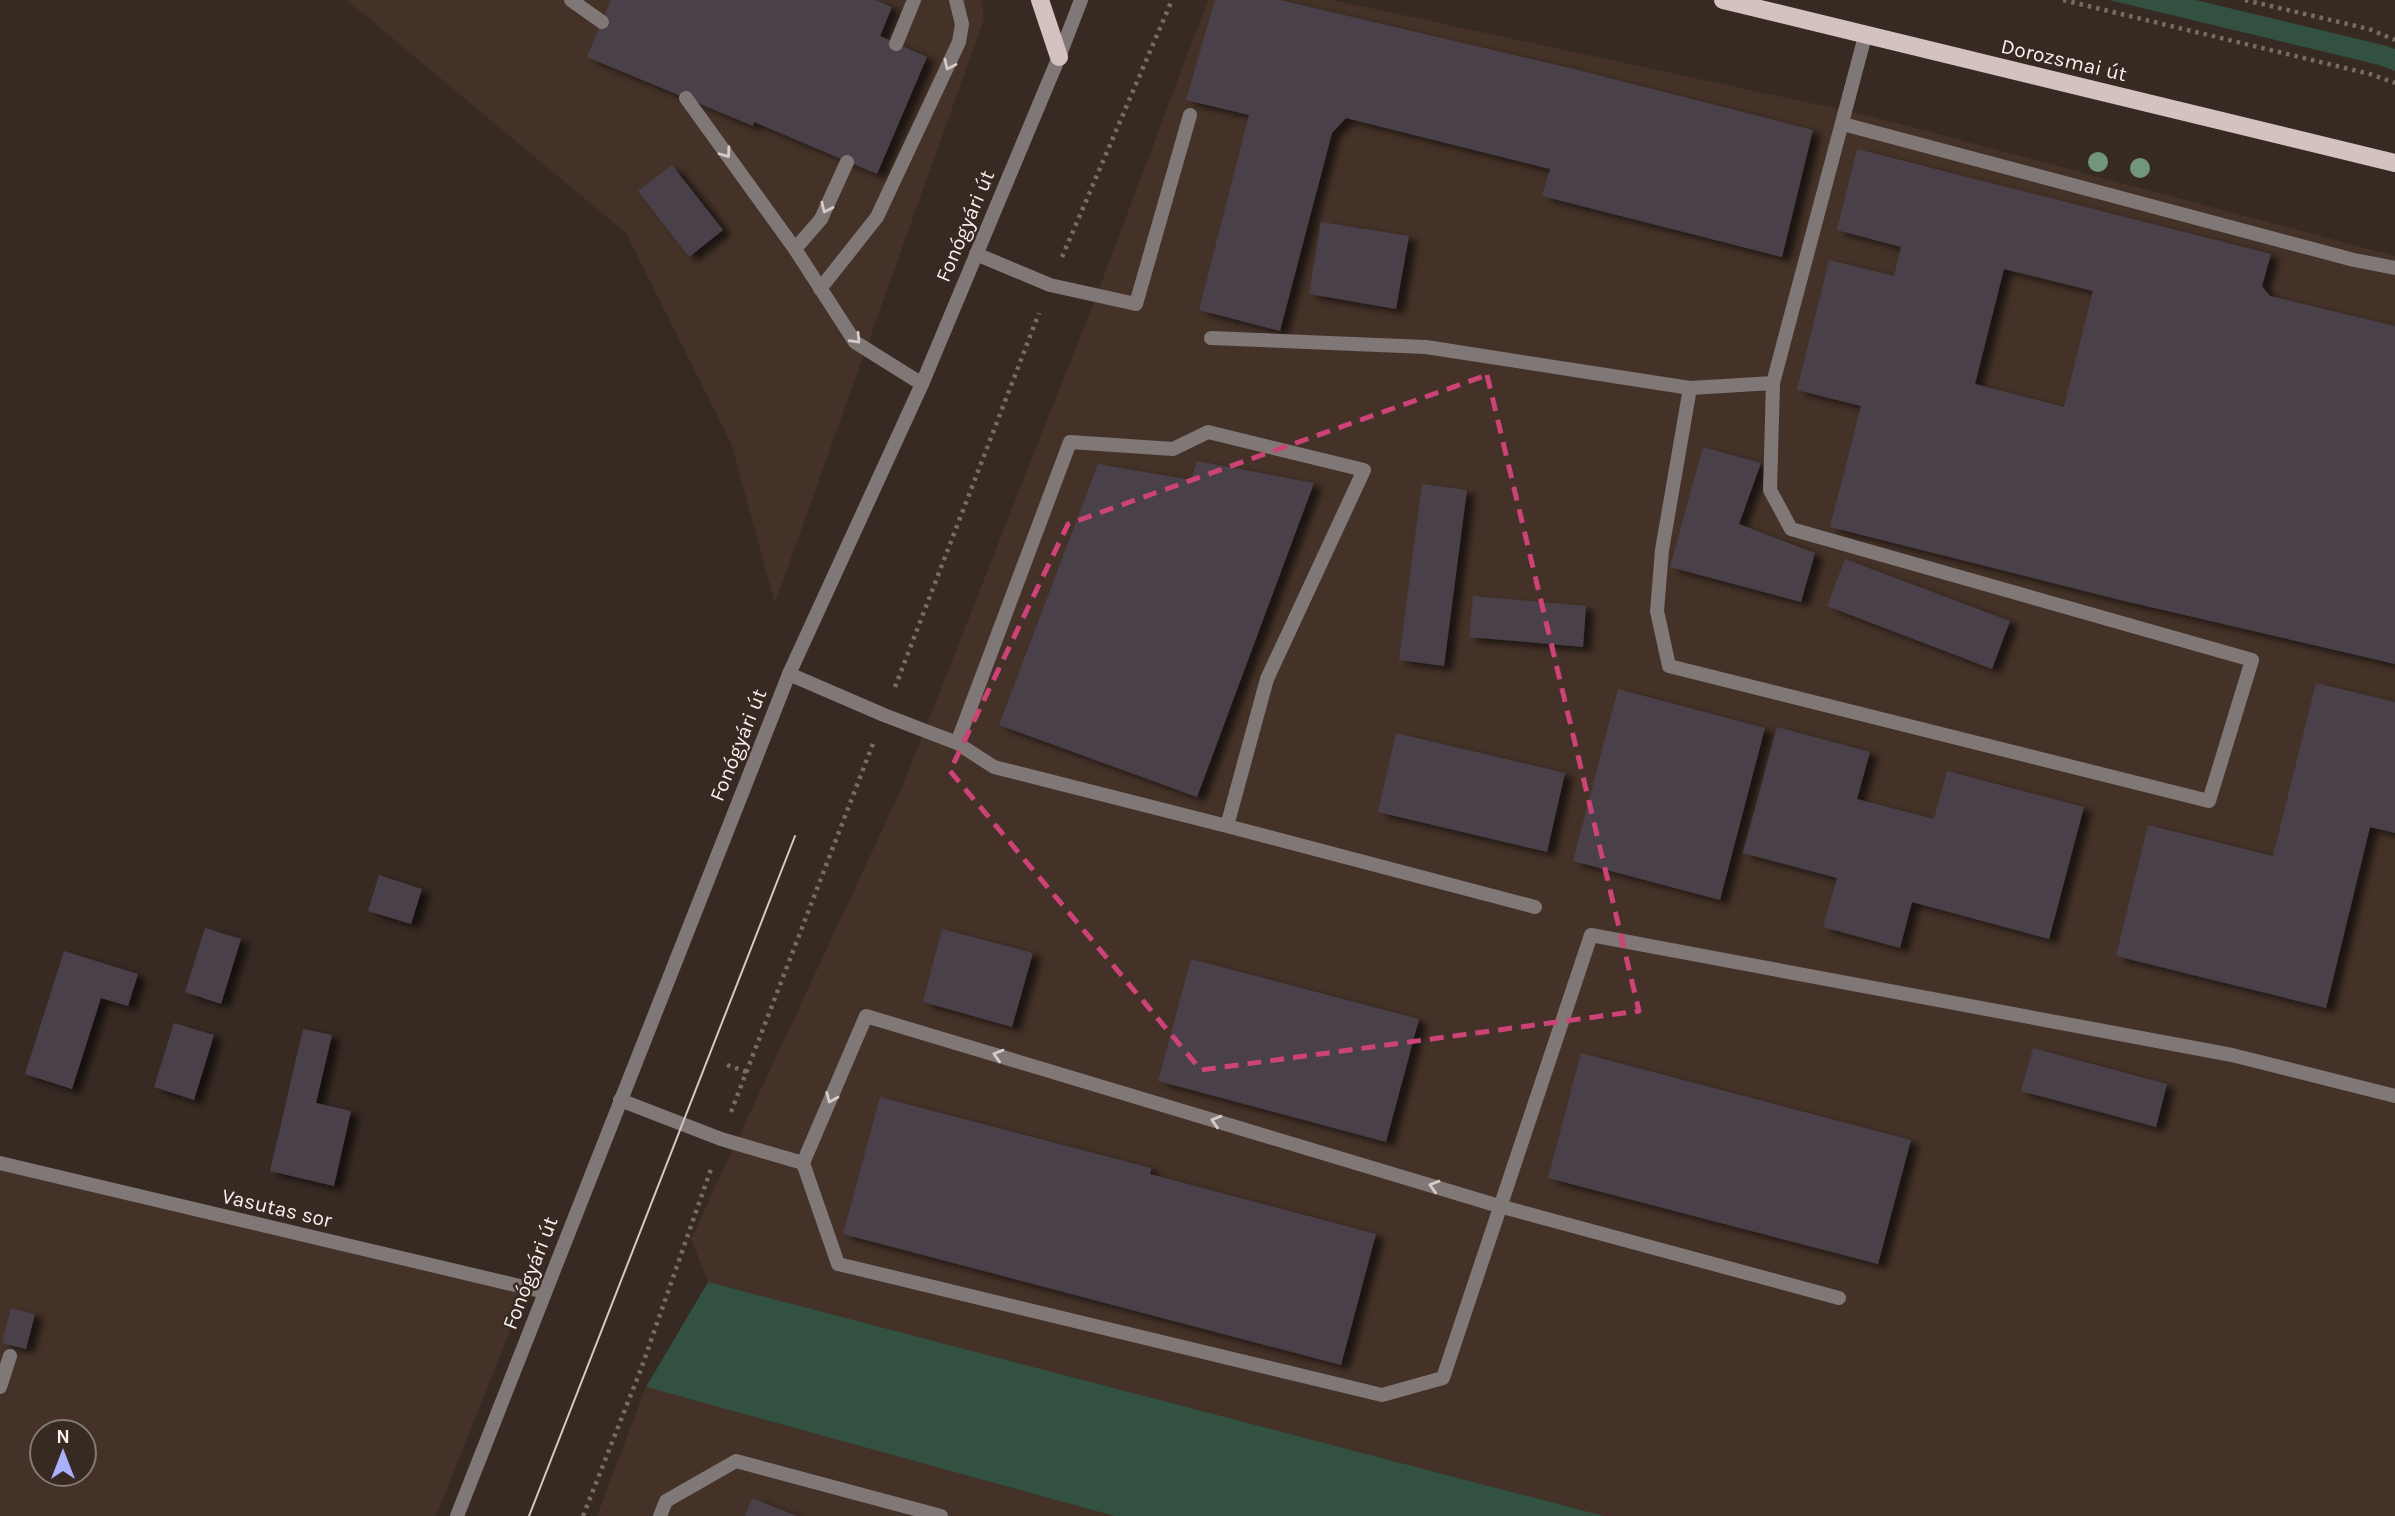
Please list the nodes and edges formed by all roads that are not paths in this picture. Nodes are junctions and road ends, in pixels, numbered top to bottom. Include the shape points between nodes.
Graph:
1 (571, 0) edge
2 (914, 0) edge
3 (956, 0) edge
4 (1040, 0) edge
5 (1080, 0) edge
6 (1723, 0) edge
7 (602, 22) dead end
8 (1865, 36) junction
9 (896, 44) dead end
10 (1059, 57) junction
11 (686, 98) dead end
12 (1190, 116) dead end
13 (1843, 124) junction
14 (847, 162) dead end
15 (2395, 163) edge
16 (795, 249) junction
17 (976, 254) junction
18 (2395, 268) edge
19 (820, 289) junction
20 (1211, 338) dead end
21 (1773, 383) junction
22 (922, 384) junction
23 (1690, 388) junction
24 (789, 674) junction
25 (957, 743) junction
26 (1227, 826) junction
27 (1535, 907) dead end
28 (2395, 1096) edge
29 (620, 1100) junction
30 (0, 1163) edge
31 (803, 1163) junction
32 (1499, 1206) junction
33 (545, 1292) junction
34 (1839, 1298) dead end
35 (10, 1356) dead end
36 (0, 1387) edge
37 (457, 1516) edge
38 (660, 1516) edge
39 (941, 1516) edge

1 - 7 street
2 - 9 street
3 -> 19 street via 962,24 959,42 918,130 877,217
4 - 10 main road
5 - 10 street, Fonógyári út
6 - 8 main road, Dorozsmai út
8 - 13 street
8 - 15 main road, Dorozsmai út
10 - 17 street, Fonógyári út
11 -> 16 street
12 - 17 street via 1136,304 1050,285
13 - 18 street
13 - 21 street
14 -> 16 street via 821,219
16 - 19 street
17 - 22 street, Fonógyári út
19 -> 22 street via 855,342
20 - 23 street via 1426,346
21 - 23 street
21 - 23 street via 1770,490 1791,529 2252,660 2209,801 1670,666 1657,611 1662,551
22 - 24 street, Fonógyári út
24 - 25 street
24 - 29 street, Fonógyári út
25 - 26 street via 994,767
25 - 26 street via 1070,443 1173,449 1208,432 1364,470 1267,679
26 - 27 street
28 - 32 street via 2232,1055 1591,935
29 - 31 street via 721,1139
29 - 33 street, Fonógyári út
30 - 33 street, Vasutas sor
32 -> 31 street via 866,1016
31 - 32 street via 838,1264 1382,1395 1443,1378
32 - 34 street
33 - 37 street, Fonógyári út
35 - 36 street
38 - 39 street via 666,1501 736,1461

